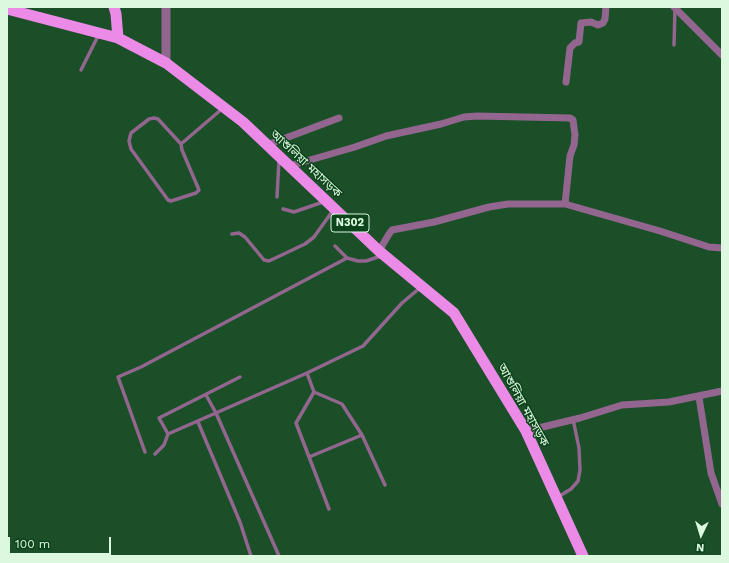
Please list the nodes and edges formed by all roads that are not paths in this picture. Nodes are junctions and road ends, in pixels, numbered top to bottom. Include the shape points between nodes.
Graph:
1 (114, 7) edge
2 (166, 7) edge
3 (606, 7) edge
4 (674, 7) edge
5 (7, 8) edge
6 (99, 33) junction
7 (118, 38) junction
8 (674, 45) dead end
9 (722, 55) edge
10 (166, 63) junction
11 (81, 70) dead end
12 (566, 82) dead end
13 (224, 107) junction
14 (339, 118) dead end
15 (181, 144) junction
16 (267, 145) junction
17 (279, 157) junction
18 (289, 166) junction
19 (277, 197) dead end
20 (565, 204) junction
21 (330, 205) junction
22 (283, 210) dead end
23 (232, 234) dead end
24 (335, 246) dead end
25 (722, 248) edge
26 (382, 253) junction
27 (347, 258) junction
28 (421, 286) junction
29 (307, 373) junction
30 (240, 377) dead end
31 (722, 391) edge
32 (314, 392) junction
33 (206, 395) junction
34 (699, 397) junction
35 (216, 413) junction
36 (573, 419) junction
37 (198, 422) junction
38 (526, 431) junction
39 (168, 434) junction
40 (362, 436) junction
41 (145, 452) dead end
42 (155, 454) dead end
43 (309, 457) junction
44 (385, 486) dead end
45 (556, 498) junction
46 (722, 504) edge
47 (329, 509) dead end
48 (251, 556) edge
49 (279, 556) edge
50 (583, 556) edge

1 - 7 highway
2 - 10 street
3 - 12 street via 603,23 581,23 579,42 570,48
4 - 8 lane
4 - 9 street
5 - 6 highway, আশুলিয়া মহাসড়ক / N302
6 - 7 highway, আশুলিয়া মহাসড়ক / N302
6 - 11 lane
7 - 10 highway, আশুলিয়া মহাসড়ক / N302
10 - 13 highway, আশুলিয়া মহাসড়ক / N302
13 - 15 lane
13 - 16 highway, আশুলিয়া মহাসড়ক / N302
14 - 16 street
15 - 15 lane via 199,190 171,201 131,149 129,141 131,133 154,118 158,119
16 - 17 highway, আশুলিয়া মহাসড়ক / N302
17 - 18 highway, আশুলিয়া মহাসড়ক / N302
17 - 19 lane
18 - 20 street via 386,136 464,117 570,118 573,120 575,135
18 - 21 highway, আশুলিয়া মহাসড়ক / N302
20 - 25 street via 709,247
20 - 26 street via 508,204 392,230 388,234
21 - 22 lane via 294,212
21 - 23 lane via 314,237 269,261 264,260 245,237 239,233
21 - 26 highway, আশুলিয়া মহাসড়ক / N302
24 - 27 lane
26 - 27 lane via 366,261
26 - 28 highway, আশুলিয়া মহাসড়ক / N302
27 - 41 lane via 118,377
28 - 29 lane via 363,346
28 - 38 highway, আশুলিয়া মহাসড়ক / N302 via 454,313
29 - 32 lane
29 - 35 lane
30 - 33 lane
31 - 34 street
32 - 40 lane via 342,404
32 - 43 lane via 296,422
33 - 35 lane
33 - 39 lane via 159,418
34 - 36 street via 622,405
34 - 46 street via 711,473
35 - 37 lane
35 - 49 lane
36 - 38 street
36 - 45 lane via 579,448 578,481 571,489
37 - 39 lane
37 - 48 lane via 240,522
38 - 45 highway, আশুলিয়া মহাসড়ক / N302
39 - 42 lane via 164,445
40 - 43 lane
40 - 44 lane
43 - 47 lane
45 - 50 highway, আশুলিয়া মহাসড়ক / N302

